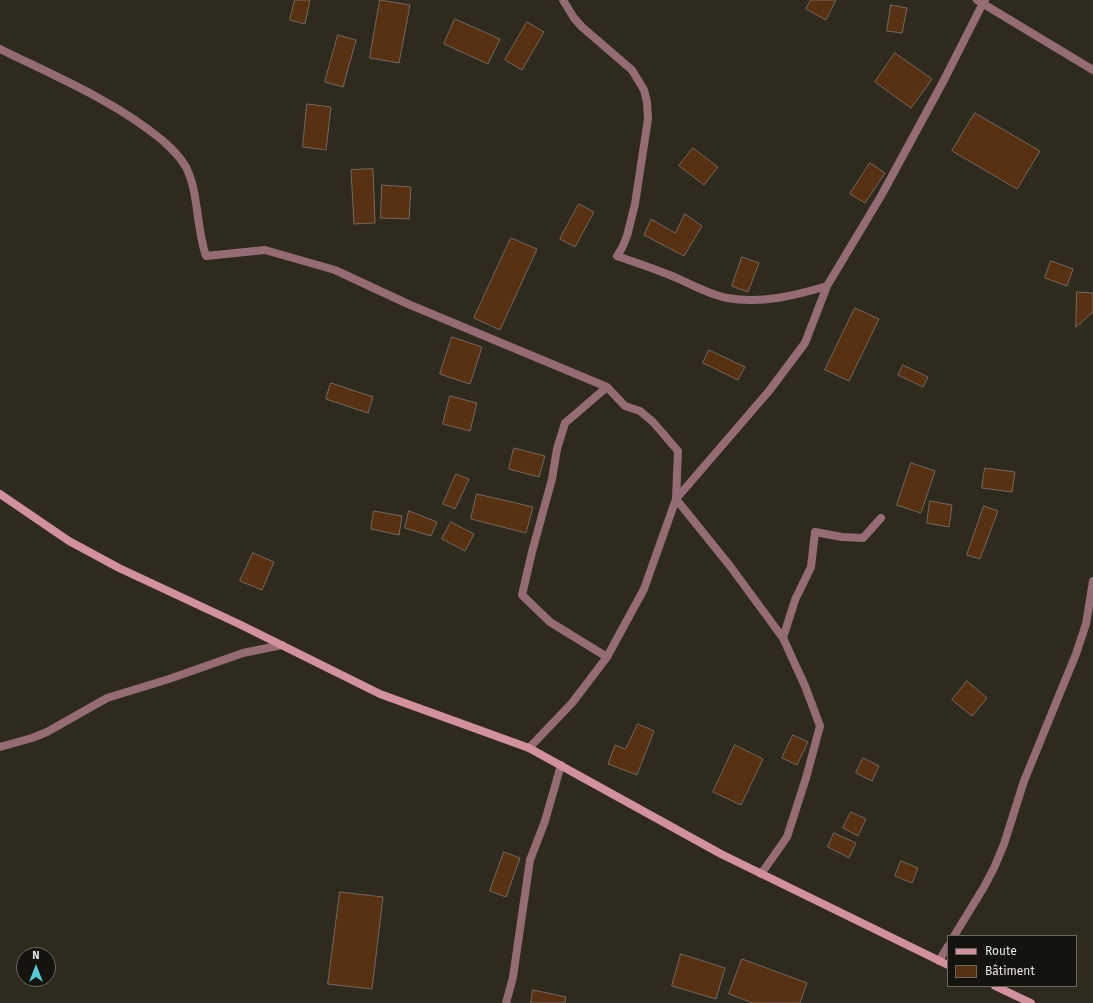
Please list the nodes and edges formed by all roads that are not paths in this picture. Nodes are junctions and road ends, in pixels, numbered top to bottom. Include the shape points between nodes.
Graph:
1 (563, 0) edge
2 (982, 1) edge
3 (0, 49) edge
4 (1093, 70) edge
5 (826, 286) junction
6 (607, 387) junction
7 (0, 494) edge
8 (676, 499) junction
9 (881, 518) dead end
10 (1093, 581) edge
11 (783, 638) junction
12 (282, 645) junction
13 (607, 657) junction
14 (0, 747) edge
15 (529, 748) junction
16 (561, 765) junction
17 (761, 874) junction
18 (955, 935) edge
19 (947, 948) edge
20 (939, 961) junction
21 (947, 965) edge
22 (996, 987) edge
23 (1027, 1002) edge
24 (506, 1003) edge

1 - 5 street via 582,27 632,70 644,90 647,102 648,119 636,199 627,236 617,256 717,295 738,300 781,298
2 - 4 street
2 - 5 street via 944,80 881,196
3 - 6 street via 126,115 152,132 176,154 187,169 194,193 201,243 206,256 264,250 335,270 408,304
5 - 8 street via 805,343 769,391
6 - 8 street via 625,406 640,411 653,422 678,451
6 - 13 street via 565,423 522,595 550,622
7 - 12 main road via 69,541 119,568
8 - 11 street
8 - 13 street via 644,589
9 - 11 street via 863,538 815,532 811,567 795,600
10 - 18 street via 1086,624 1076,654 1024,781 1004,844 984,887
11 - 17 street via 820,726 787,837
12 - 14 street via 243,652 107,698 47,732
12 - 15 main road via 380,694
13 - 15 street via 572,702
15 - 16 main road
16 - 17 main road
16 - 24 street via 545,821 530,860
17 - 20 main road
19 - 20 street
20 - 21 main road
22 - 23 main road

